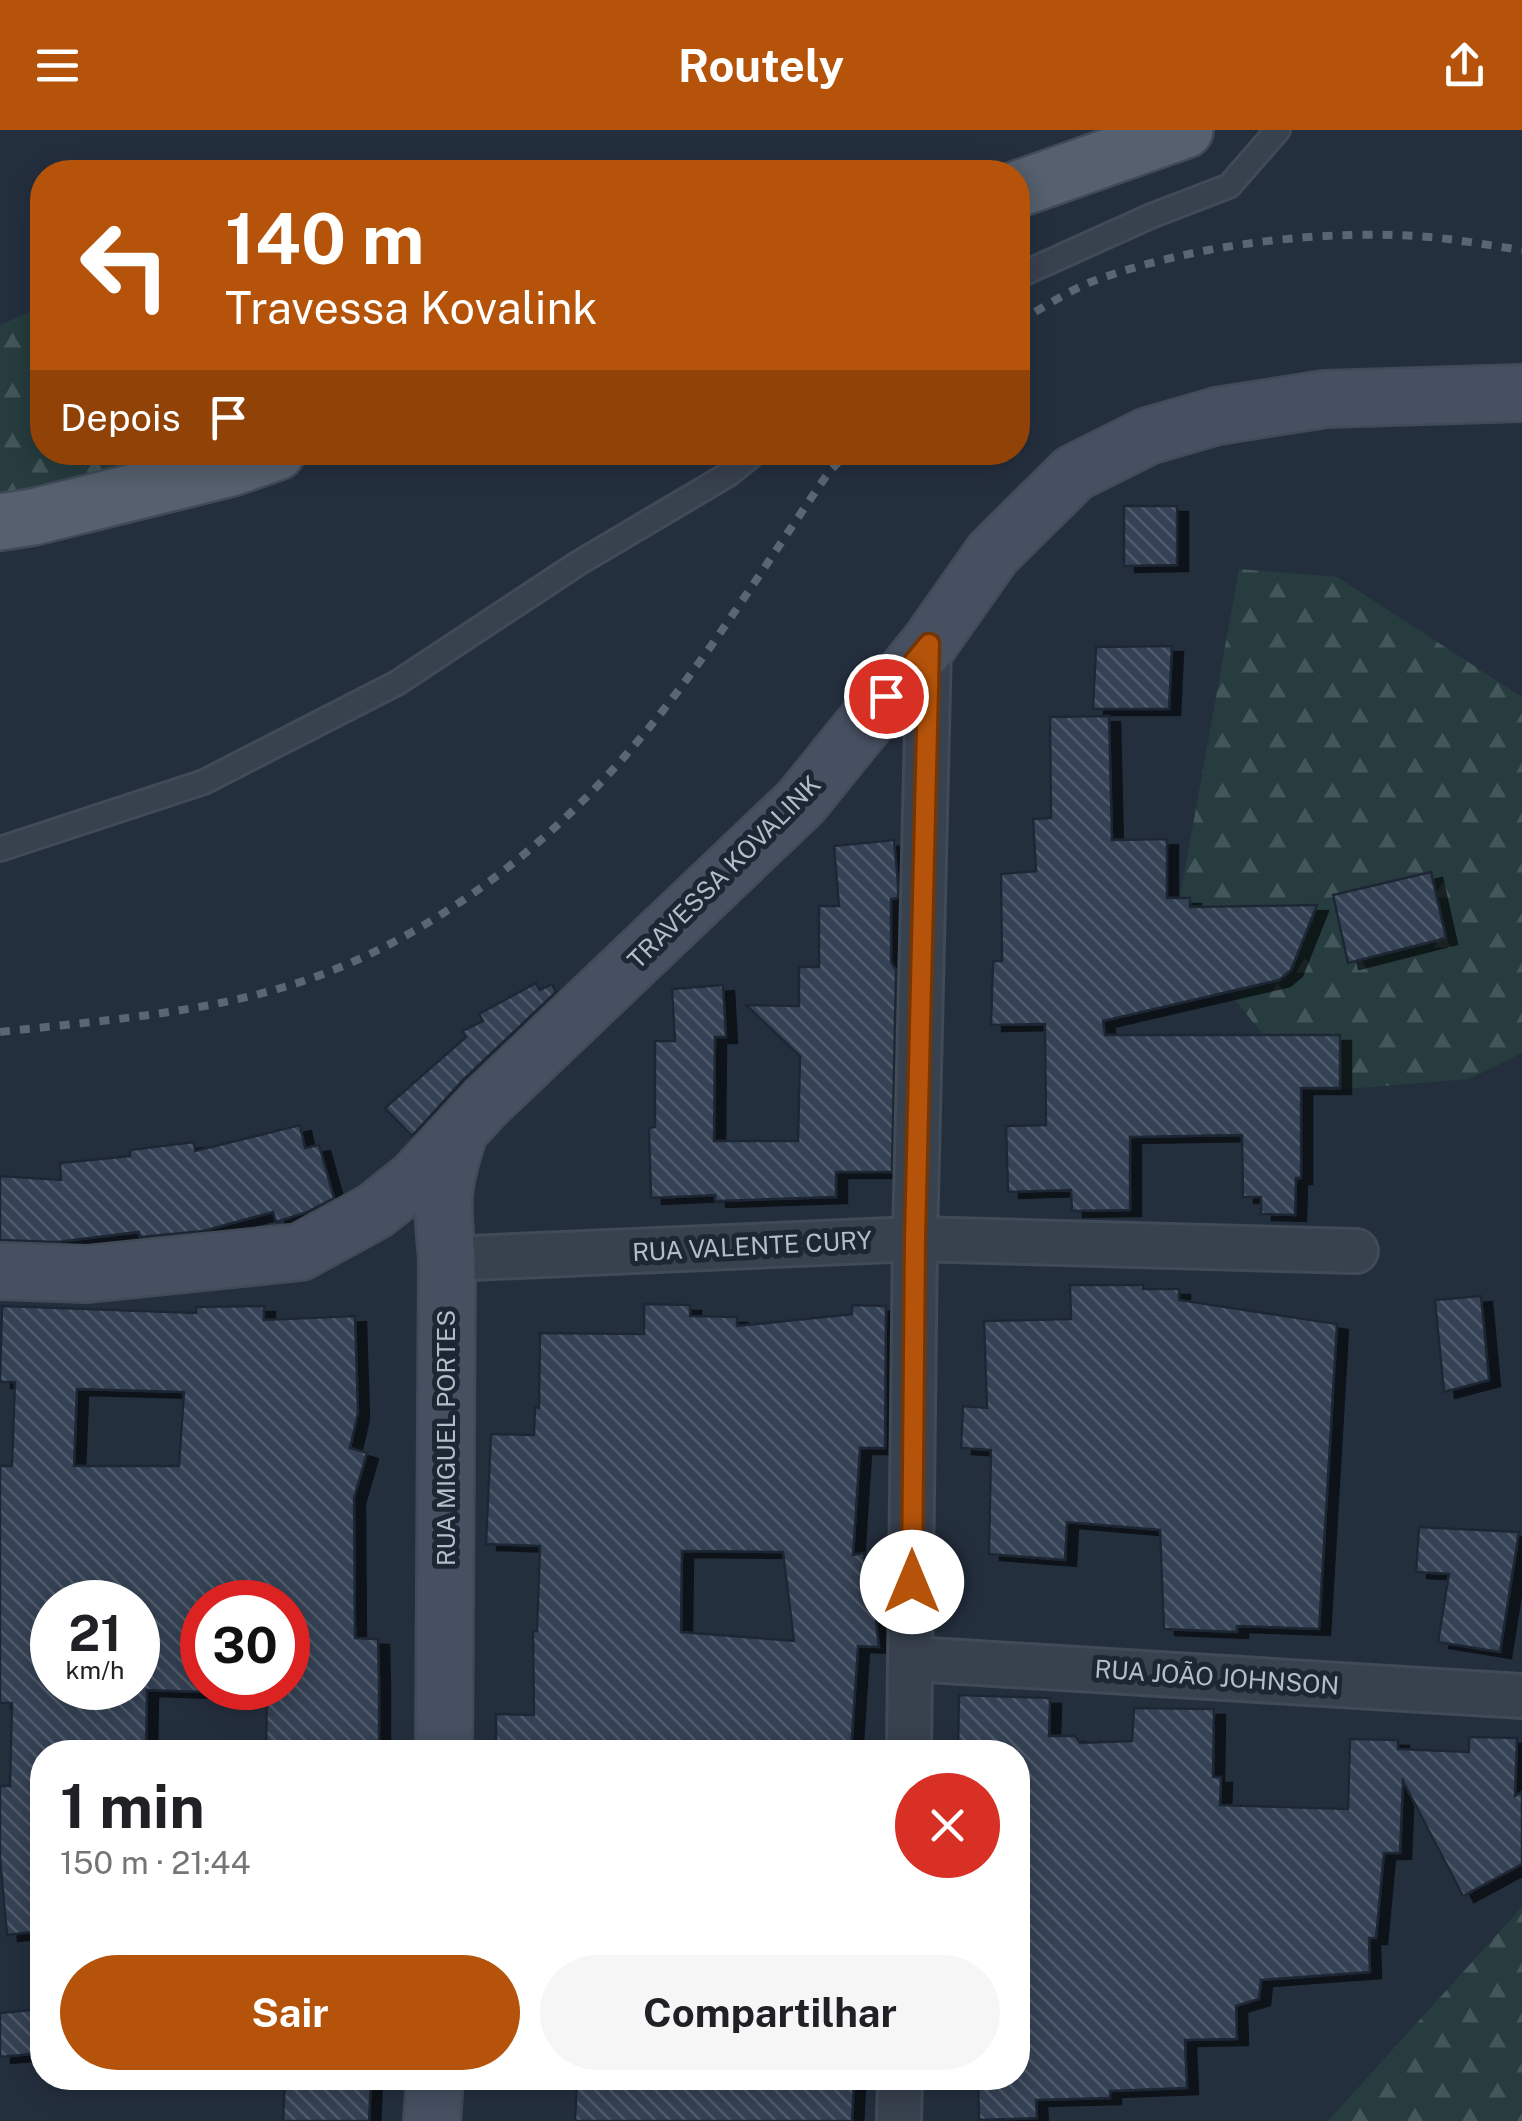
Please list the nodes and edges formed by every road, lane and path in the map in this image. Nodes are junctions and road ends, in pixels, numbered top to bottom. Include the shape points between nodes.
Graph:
1 (1186, 130) edge
2 (1278, 130) edge
3 (1030, 184) edge
4 (1030, 271) edge
5 (1522, 393) edge
6 (240, 465) edge
7 (739, 465) edge
8 (0, 522) edge
9 (929, 644) junction
10 (0, 849) edge
11 (473, 1115) junction
12 (375, 1211) junction
13 (915, 1239) junction
14 (1356, 1251) dead end
15 (447, 1259) junction
16 (0, 1271) edge
17 (912, 1658) junction
18 (1522, 1696) edge
19 (444, 1740) edge
20 (909, 1740) edge
21 (434, 2090) edge
22 (900, 2090) edge
23 (432, 2121) edge
24 (899, 2121) edge

1 - 3 main road
2 - 4 lane via 1229,186
5 - 9 street, TRAVESSA KOVALINK via 1325,399 1217,416 1148,436 1074,473 993,554
6 - 8 main road
7 - 10 lane via 397,683 204,782
9 - 11 street, TRAVESSA KOVALINK via 801,802
9 - 13 street
11 - 12 street, TRAVESSA KOVALINK via 415,1180
11 - 15 street, RUA MIGUEL PORTES via 444,1178
12 - 15 street via 418,1213 438,1232
12 - 16 street, TRAVESSA KOVALINK via 300,1252 87,1274
13 - 14 street, RUA VALENTE CURY
13 - 15 street, RUA VALENTE CURY
13 - 17 street
15 - 19 street, RUA MIGUEL PORTES
17 - 18 street, RUA JOÃO JOHNSON
17 - 20 street
21 - 23 street
22 - 24 street

